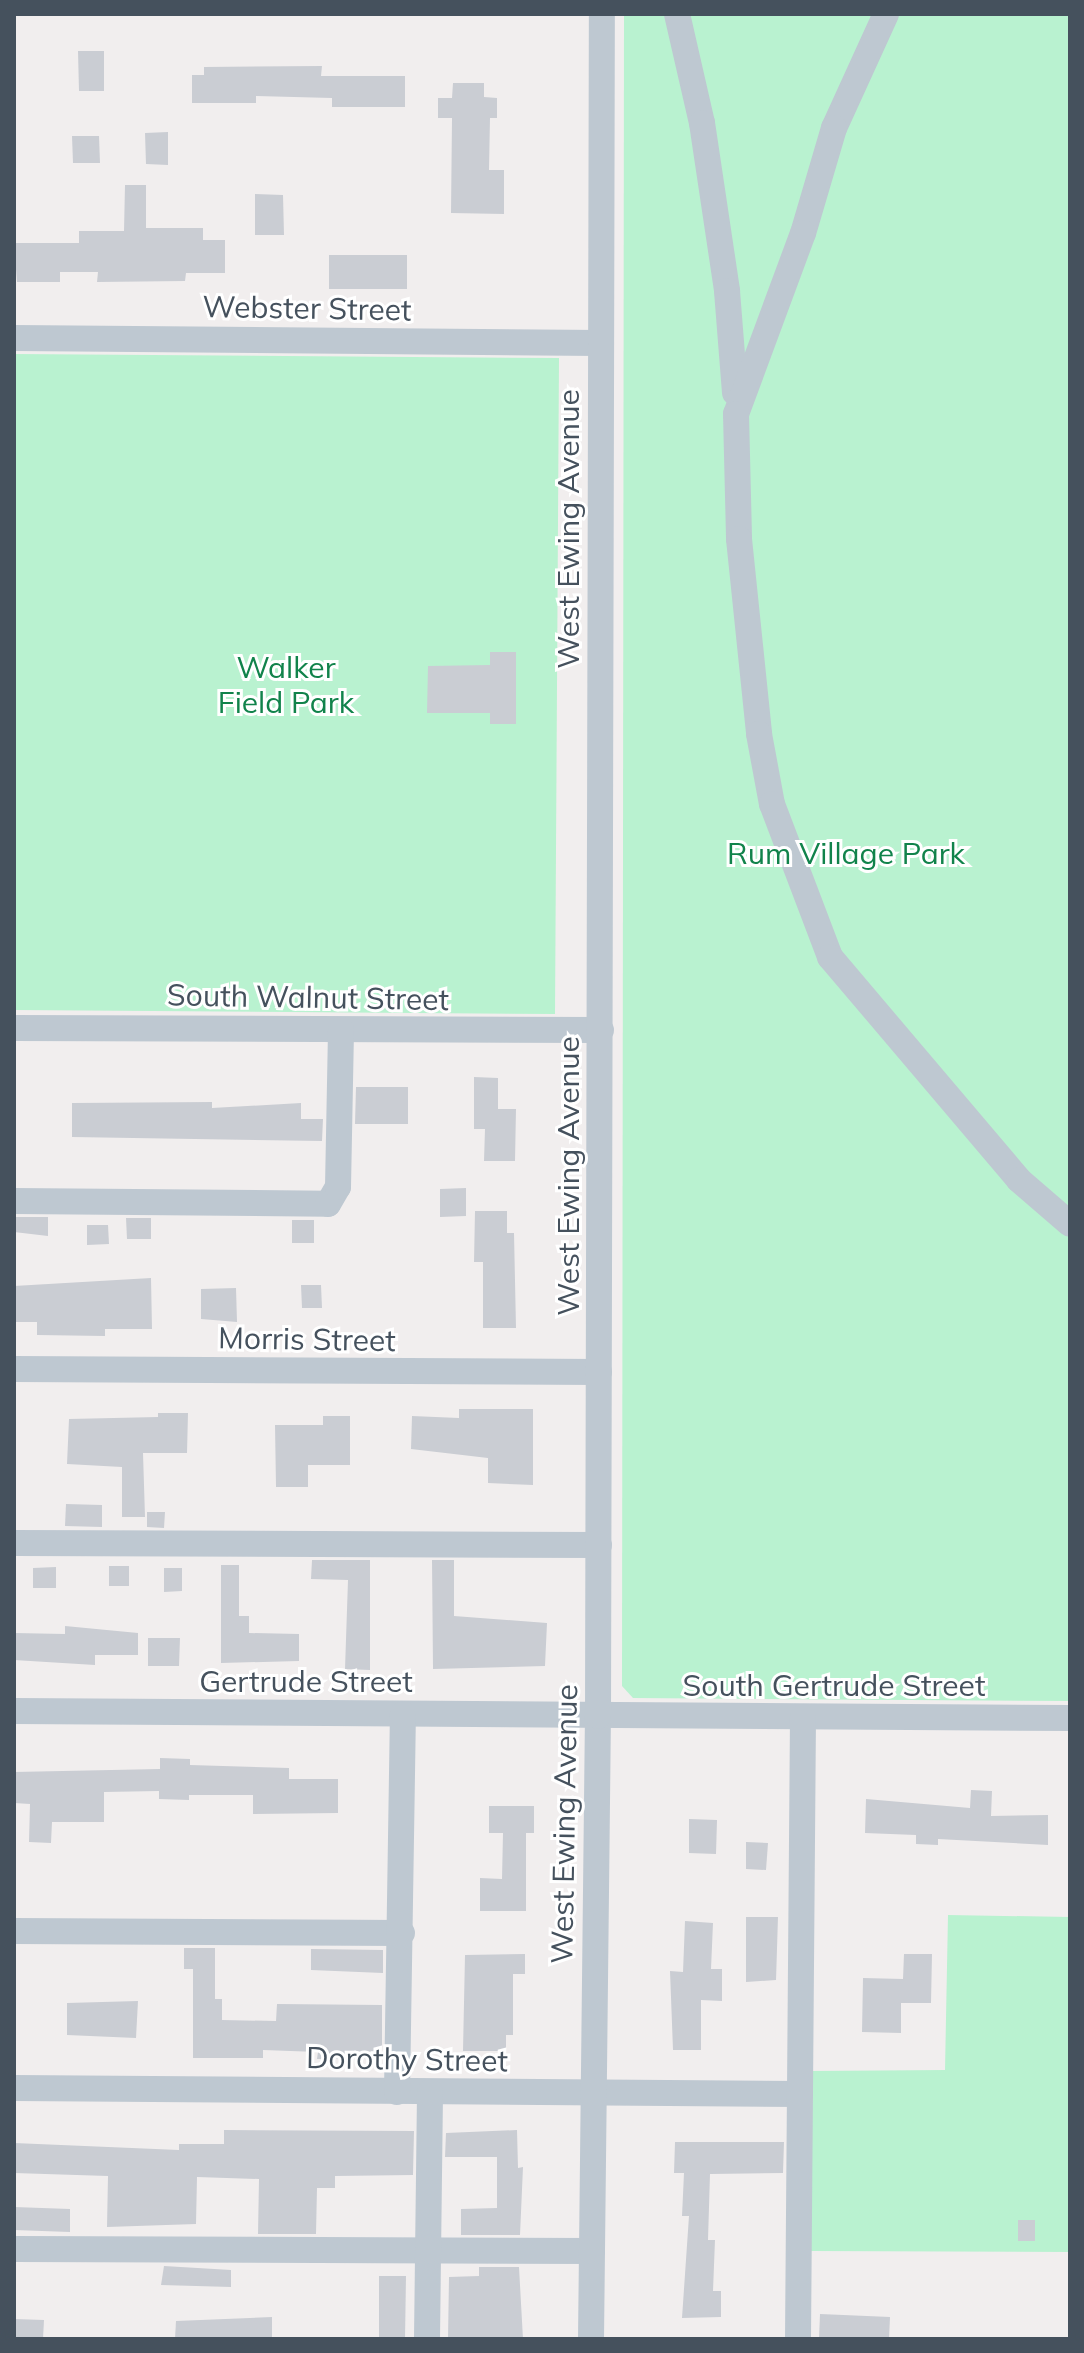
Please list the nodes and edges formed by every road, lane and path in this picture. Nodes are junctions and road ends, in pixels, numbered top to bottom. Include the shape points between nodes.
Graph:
1 (602, 14) edge
2 (677, 14) edge
3 (886, 14) edge
4 (14, 338) edge
5 (600, 343) junction
6 (736, 414) junction
7 (14, 1028) edge
8 (341, 1030) junction
9 (601, 1030) junction
10 (14, 1201) edge
11 (1070, 1224) edge
12 (14, 1369) edge
13 (599, 1372) junction
14 (14, 1543) edge
15 (599, 1545) junction
16 (14, 1711) edge
17 (403, 1714) junction
18 (598, 1716) junction
19 (803, 1717) junction
20 (1070, 1718) edge
21 (14, 1931) edge
22 (402, 1933) junction
23 (14, 2088) edge
24 (397, 2092) junction
25 (430, 2092) junction
26 (593, 2093) junction
27 (800, 2094) junction
28 (14, 2249) edge
29 (428, 2251) junction
30 (592, 2251) junction
31 (427, 2339) edge
32 (591, 2339) edge
33 (798, 2339) edge

1 - 5 street, West Ewing Avenue
2 - 6 street via 719,232
3 - 6 street via 834,128 803,233 749,366
4 - 5 street, Webster Street
5 - 9 street, West Ewing Avenue
6 - 11 street via 739,539 759,734 772,804 819,935 830,957 891,1034 1019,1180
7 - 8 street, South Walnut Street
8 - 9 street, South Walnut Street
8 - 10 street via 338,1187 328,1204
9 - 13 street, West Ewing Avenue
12 - 13 street, Morris Street
13 - 15 street, West Ewing Avenue
14 - 15 street
15 - 18 street, West Ewing Avenue
16 - 17 street, Gertrude Street
17 - 18 street, Gertrude Street
17 - 22 street
18 - 19 street, South Gertrude Street
18 - 26 street, West Ewing Avenue
19 - 20 street, South Gertrude Street
19 - 27 street
21 - 22 street
22 - 24 street
23 - 24 street, Dorothy Street
24 - 25 street, Dorothy Street
25 - 26 street, Dorothy Street
25 - 29 street
26 - 27 street, Dorothy Street
26 - 30 street, West Ewing Avenue
27 - 33 street
28 - 29 street
29 - 30 street
29 - 31 street
30 - 32 street, West Ewing Avenue

